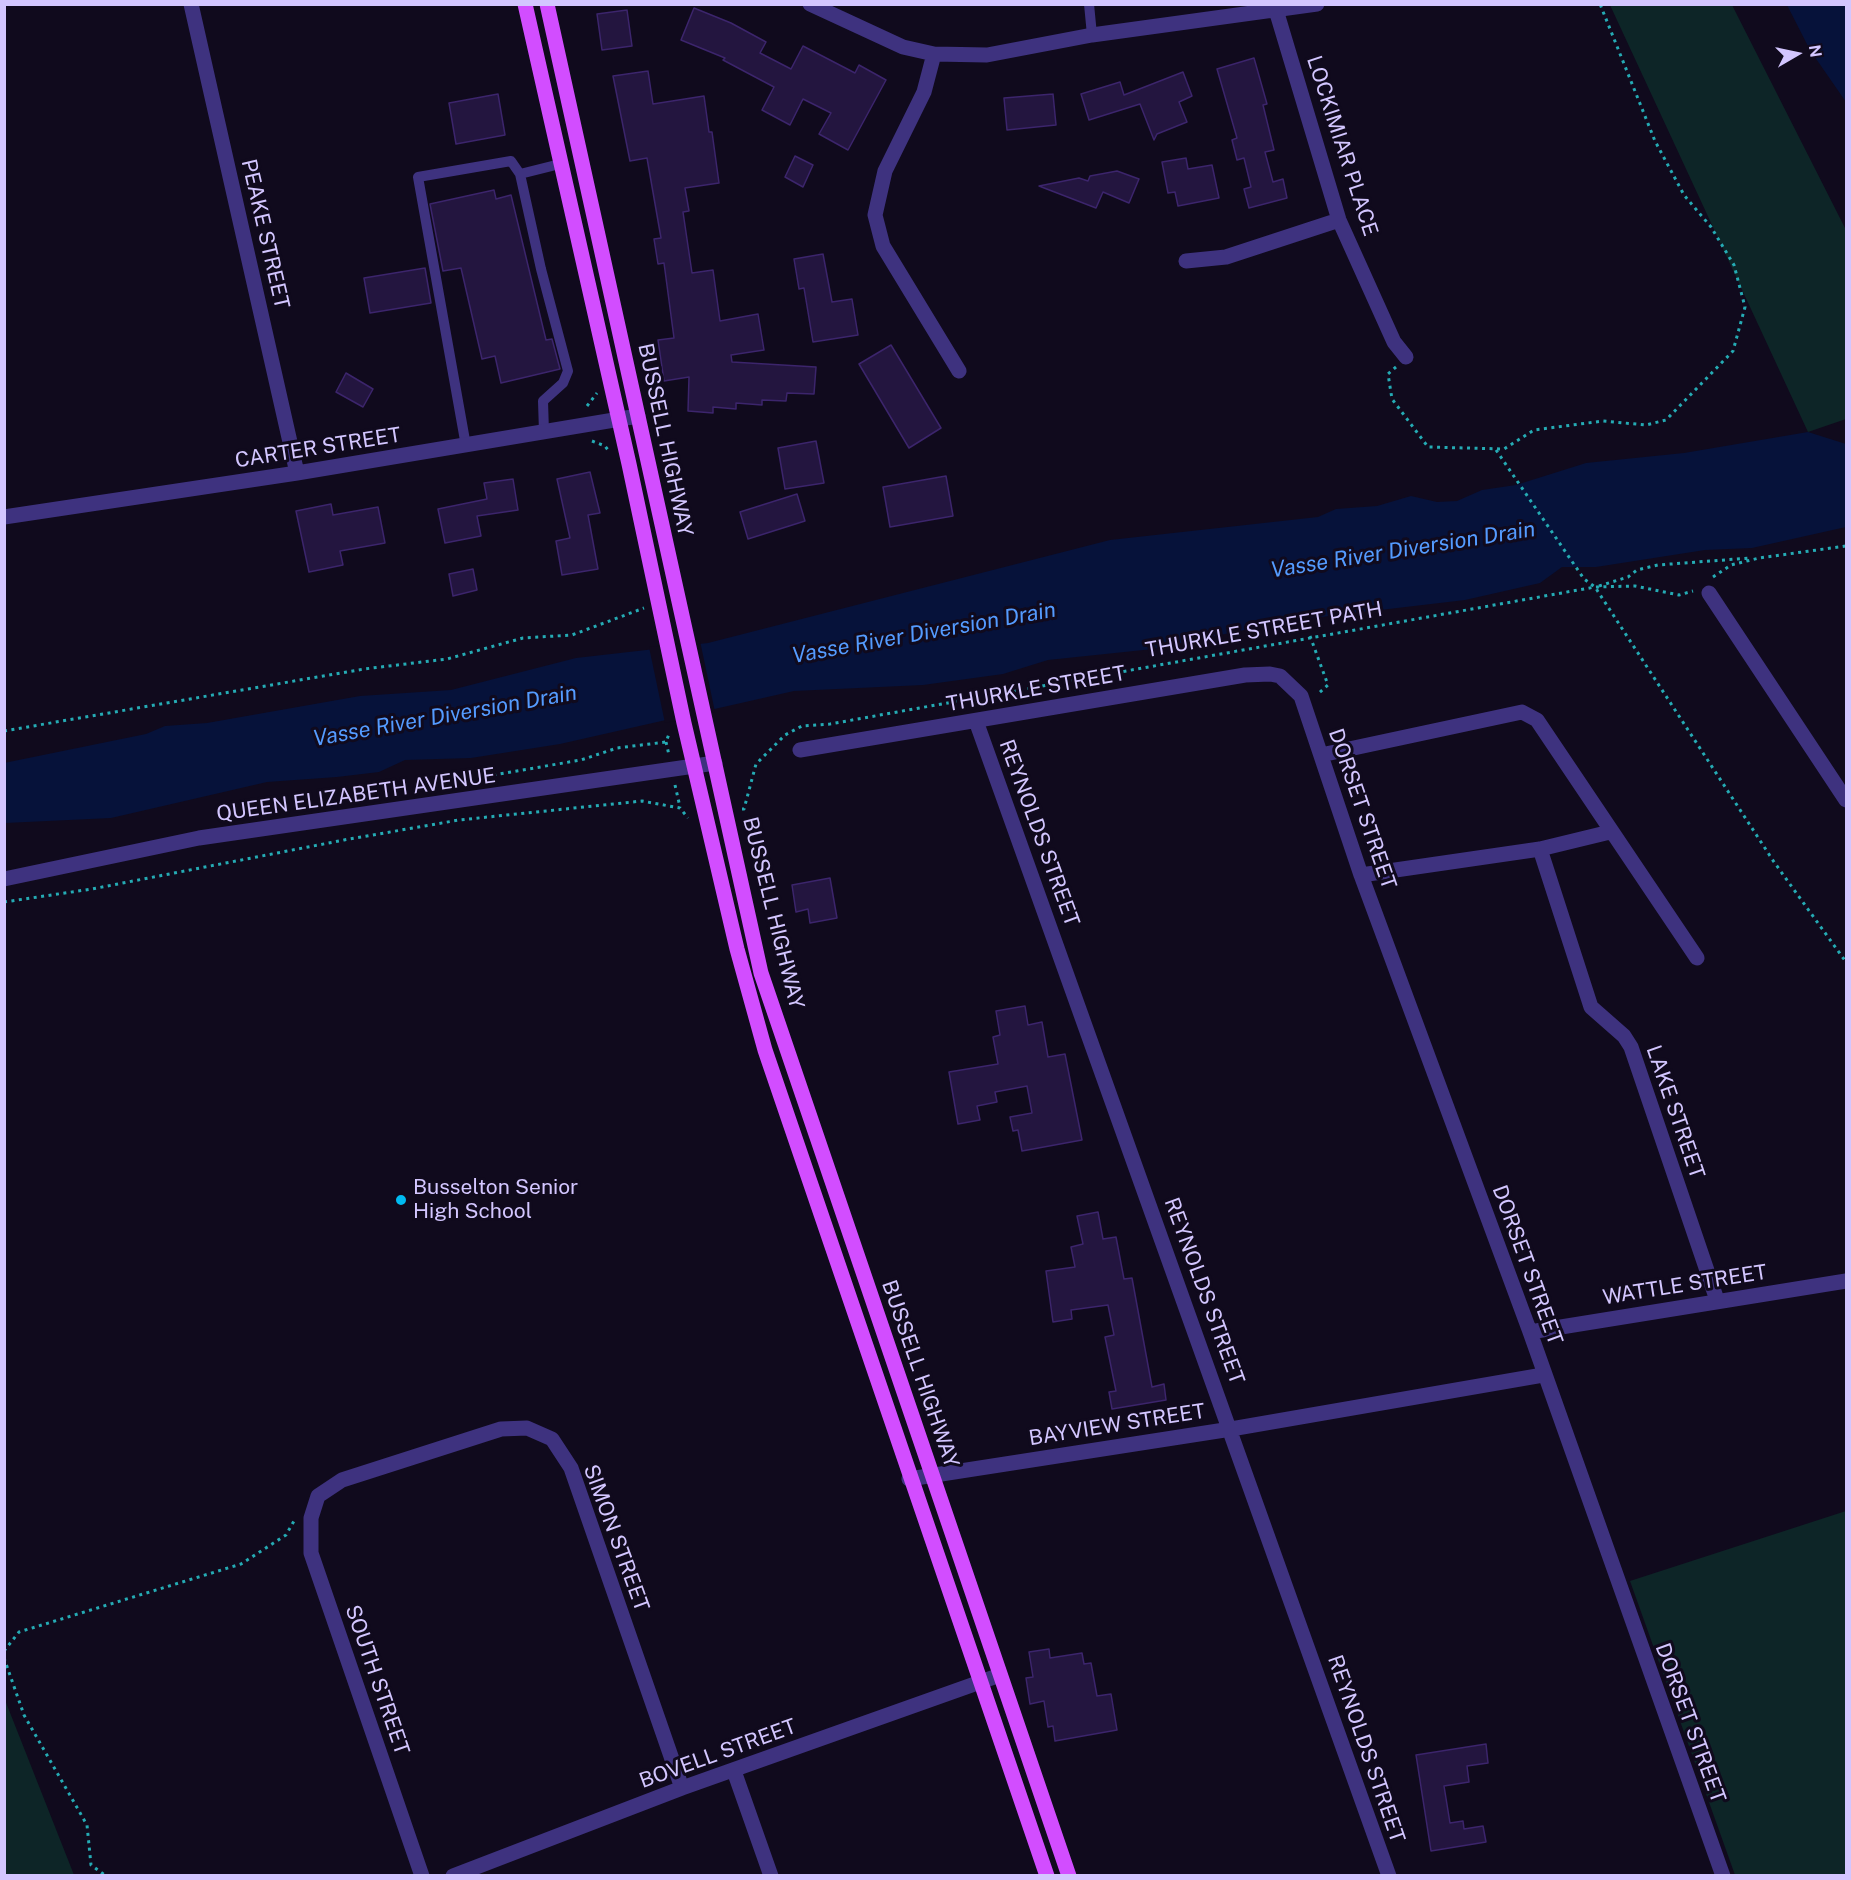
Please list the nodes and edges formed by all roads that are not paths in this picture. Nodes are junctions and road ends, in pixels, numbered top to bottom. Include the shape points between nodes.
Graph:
1 (191, 4) edge
2 (525, 4) edge
3 (547, 4) edge
4 (810, 4) edge
5 (1089, 4) edge
6 (1317, 4) edge
7 (1276, 10) junction
8 (1092, 35) junction
9 (934, 54) junction
10 (560, 164) junction
11 (520, 174) junction
12 (1339, 220) junction
13 (1186, 261) dead end
14 (1406, 357) road end
15 (959, 372) dead end
16 (638, 416) junction
17 (619, 421) junction
18 (544, 432) junction
19 (466, 446) junction
20 (297, 473) junction
21 (4, 517) edge
22 (1706, 586) road end
23 (1280, 676) joint
24 (976, 721) junction
25 (800, 750) dead end
26 (1321, 755) junction
27 (715, 763) junction
28 (694, 767) junction
29 (1846, 800) edge
30 (1610, 832) junction
31 (1540, 849) junction
32 (1361, 875) junction
33 (4, 879) edge
34 (1697, 957) dead end
35 (1846, 1281) edge
36 (1717, 1300) junction
37 (1530, 1332) junction
38 (1544, 1375) junction
39 (1231, 1429) junction
40 (932, 1474) junction
41 (909, 1479) junction
42 (318, 1496) joint
43 (1000, 1675) junction
44 (980, 1681) junction
45 (734, 1771) junction
46 (682, 1788) junction
47 (422, 1875) edge
48 (453, 1875) edge
49 (771, 1875) edge
50 (1047, 1875) edge
51 (1069, 1875) edge
52 (1389, 1875) edge
53 (1723, 1875) edge

1 - 20 street, PEAKE STREET
2 - 10 main road, BUSSELL HIGHWAY
3 - 16 main road, BUSSELL HIGHWAY
4 - 9 street via 903,47
5 - 8 lane
6 - 7 street
7 - 8 street
7 - 12 street, LOCKIMIAR PLACE
8 - 9 street via 987,55
9 - 15 street via 924,92 885,171 875,215 883,246
10 - 11 lane
10 - 17 main road, BUSSELL HIGHWAY
11 - 18 lane via 568,371 563,383 543,400
11 - 19 lane via 511,161 418,177
12 - 13 street via 1226,257
12 - 14 street, LOCKIMIAR PLACE via 1394,342
16 - 17 street, CARTER STREET
16 - 27 main road, BUSSELL HIGHWAY
17 - 18 street, CARTER STREET
17 - 28 main road, BUSSELL HIGHWAY via 678,725
18 - 19 street, CARTER STREET
19 - 20 street, CARTER STREET
20 - 21 street, CARTER STREET
22 - 29 street
23 - 24 street, THURKLE STREET via 1245,675
23 - 26 street, DORSET STREET via 1305,705
24 - 25 street, THURKLE STREET
24 - 39 street, REYNOLDS STREET
26 - 30 street via 1522,712 1537,720
26 - 32 street, DORSET STREET
27 - 28 street, QUEEN ELIZABETH AVENUE
27 - 40 main road, BUSSELL HIGHWAY via 761,973
28 - 33 street, QUEEN ELIZABETH AVENUE via 199,838
28 - 41 main road, BUSSELL HIGHWAY via 736,949 765,1050
30 - 31 street
30 - 34 street
31 - 32 street
31 - 36 street, LAKE STREET via 1591,1007 1631,1047
32 - 37 street, DORSET STREET
35 - 36 street, WATTLE STREET
36 - 37 street, WATTLE STREET
37 - 38 street, DORSET STREET
38 - 39 street, BAYVIEW STREET
38 - 53 street, DORSET STREET
39 - 40 street, BAYVIEW STREET
39 - 52 street, REYNOLDS STREET
40 - 41 street, BAYVIEW STREET
40 - 43 main road, BUSSELL HIGHWAY
41 - 44 main road, BUSSELL HIGHWAY
42 - 46 street, SIMON STREET via 342,1480 501,1429 527,1428 552,1439 571,1468
42 - 47 street, SOUTH STREET via 310,1518 311,1552
43 - 44 street, BOVELL STREET
43 - 51 main road, BUSSELL HIGHWAY
44 - 45 street, BOVELL STREET
44 - 50 main road, BUSSELL HIGHWAY
45 - 46 street, BOVELL STREET
45 - 49 street
46 - 48 street, BOVELL STREET

